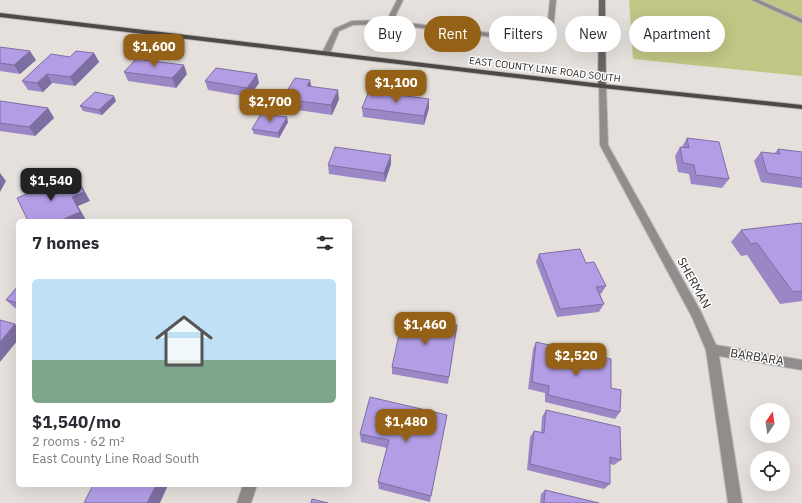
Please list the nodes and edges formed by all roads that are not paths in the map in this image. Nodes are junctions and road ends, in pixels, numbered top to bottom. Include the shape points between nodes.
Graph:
1 (400, 0) edge
2 (553, 0) edge
3 (602, 0) edge
4 (754, 0) edge
5 (0, 15) edge
6 (392, 16) edge
7 (802, 21) edge
8 (364, 23) edge
9 (416, 25) edge
10 (326, 53) junction
11 (602, 86) junction
12 (802, 107) edge
13 (712, 350) junction
14 (802, 365) edge
15 (249, 487) edge
16 (244, 503) edge
17 (735, 503) edge

1 - 6 street
2 - 9 street via 549,42
3 - 11 street
4 - 7 street
5 - 10 main road, EAST COUNTY LINE ROAD SOUTH
8 - 10 street via 352,23 336,30
10 - 11 main road, EAST COUNTY LINE ROAD SOUTH
11 - 12 main road, EAST COUNTY LINE ROAD SOUTH
11 - 13 street, SHERMAN via 604,145 697,316
13 - 14 street, BARBARA
13 - 17 street, SHERMAN
15 - 16 street

